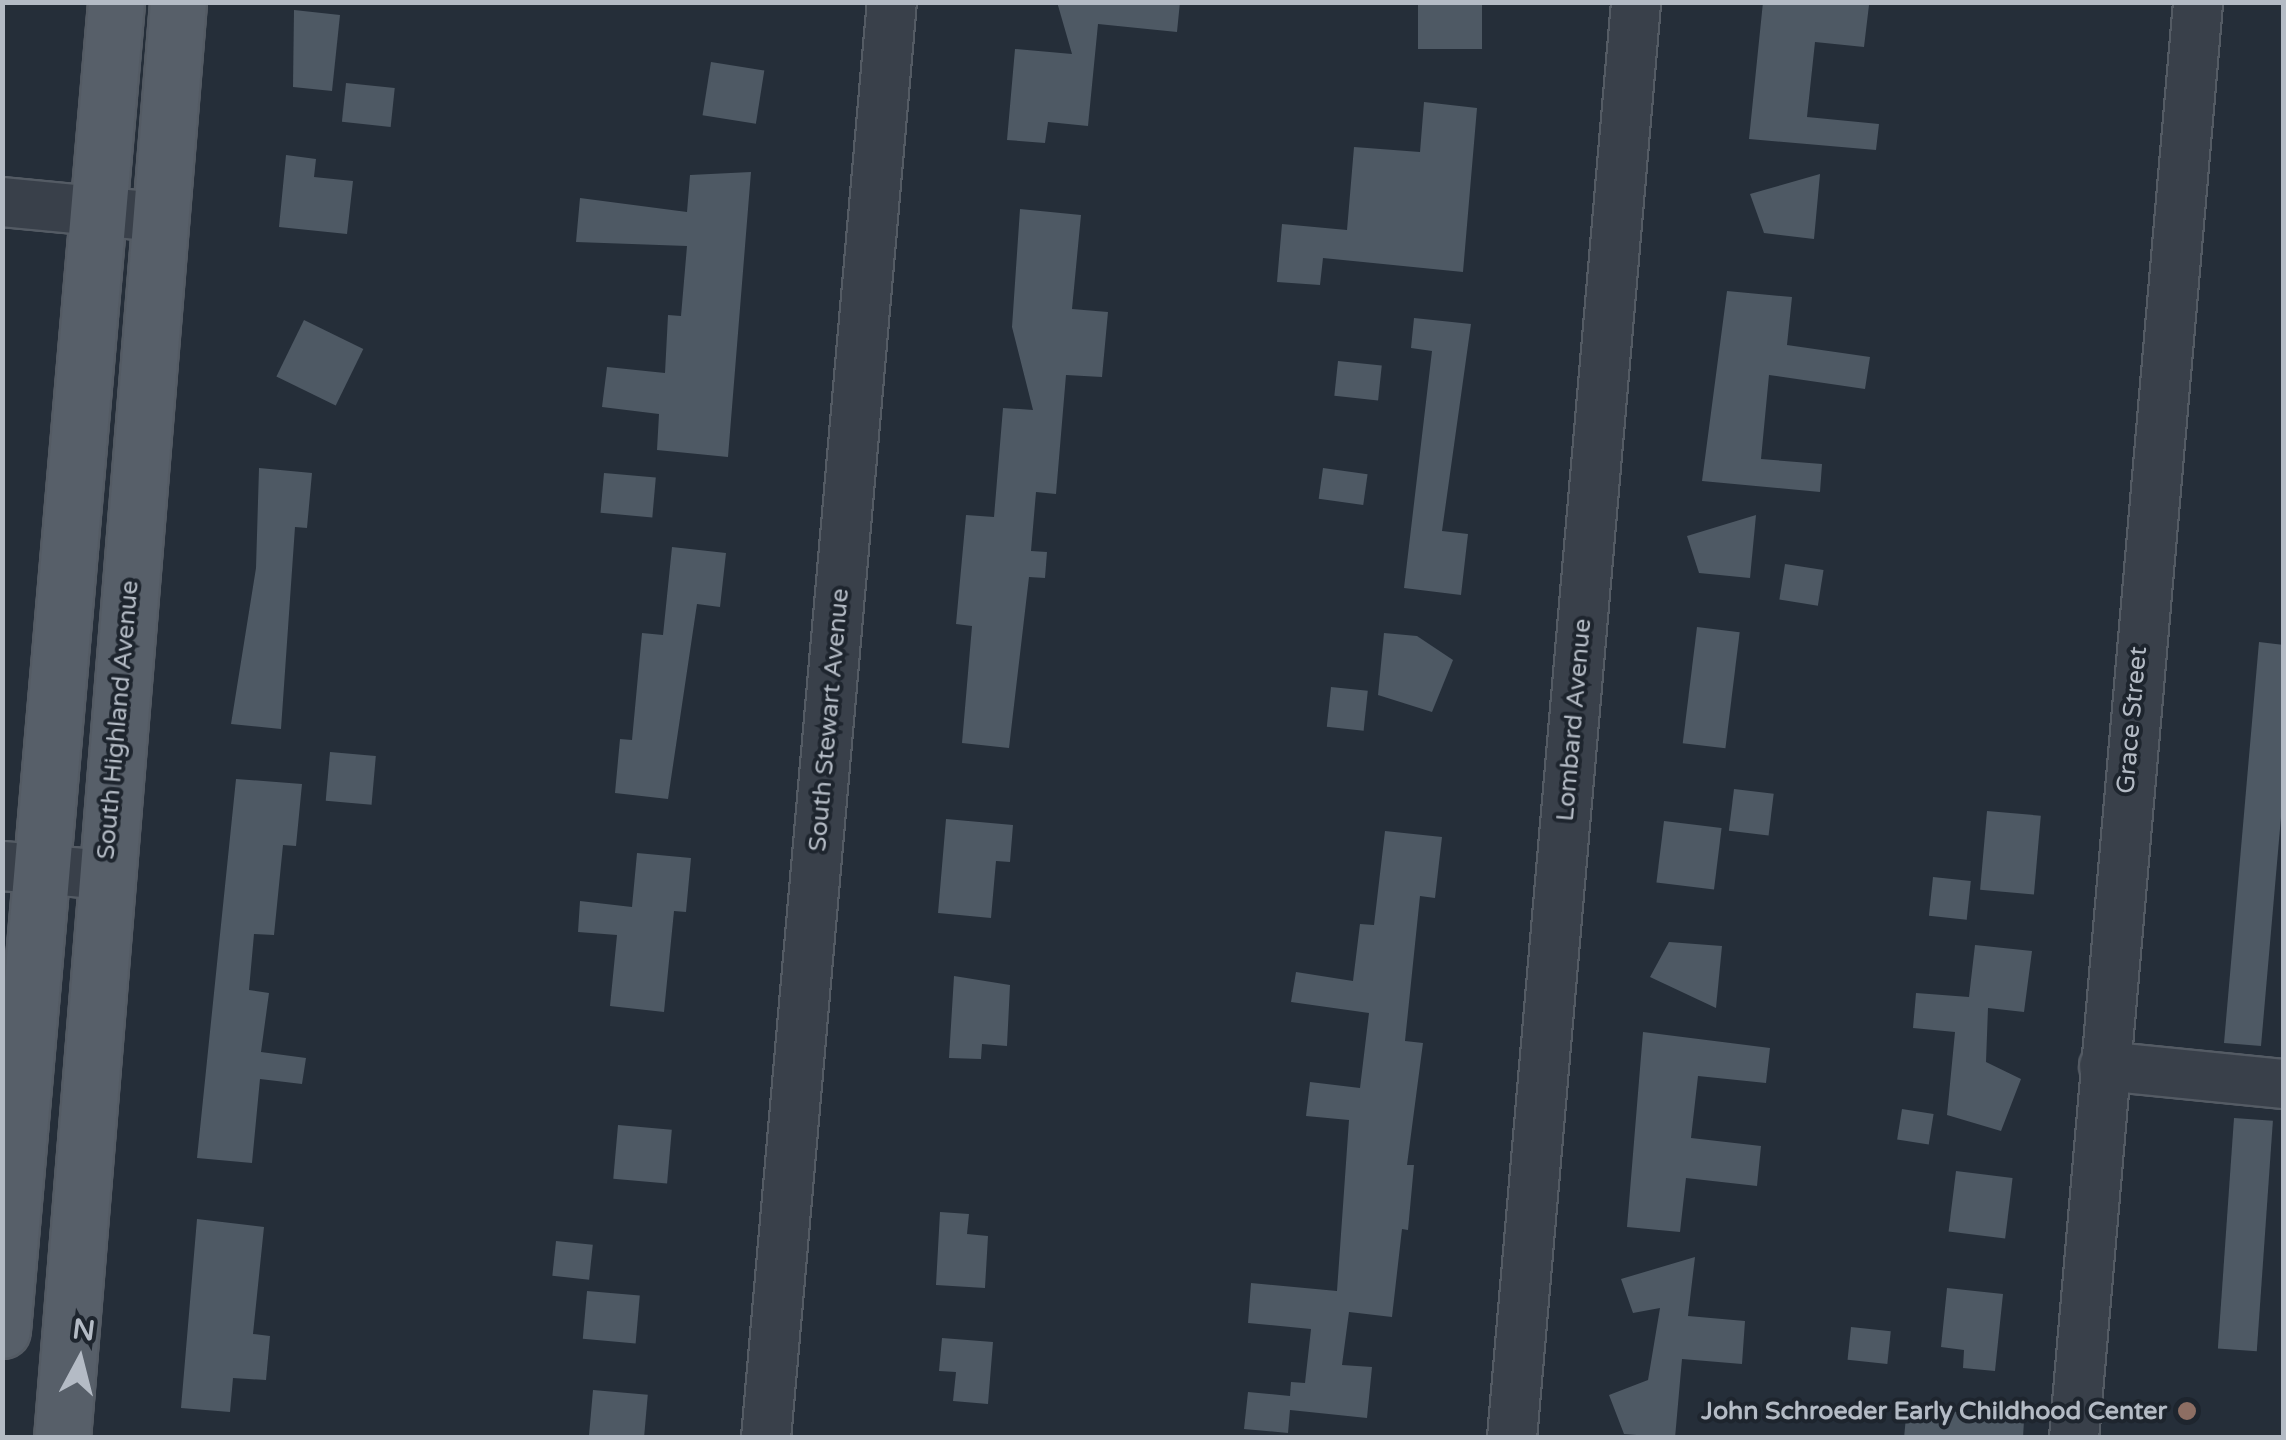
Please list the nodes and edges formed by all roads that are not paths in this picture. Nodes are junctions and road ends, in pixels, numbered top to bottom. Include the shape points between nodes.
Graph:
1 (116, 2) edge
2 (178, 2) edge
3 (892, 2) edge
4 (1636, 2) edge
5 (2198, 2) edge
6 (2, 202) edge
7 (97, 210) junction
8 (158, 217) junction
9 (20, 867) edge
10 (106, 875) junction
11 (2104, 1066) junction
12 (2284, 1084) edge
13 (2, 1330) edge
14 (62, 1438) edge
15 (766, 1438) edge
16 (1512, 1438) edge
17 (2074, 1438) edge

1 - 7 main road
2 - 8 main road, South Highland Avenue
3 - 15 street, South Stewart Avenue
4 - 16 street, Lombard Avenue
5 - 11 street, Grace Street
6 - 7 street
7 - 8 street
7 - 9 main road
8 - 10 main road, South Highland Avenue
9 - 10 street
9 - 13 main road
10 - 14 main road, South Highland Avenue
11 - 12 street
11 - 17 street, Grace Street

